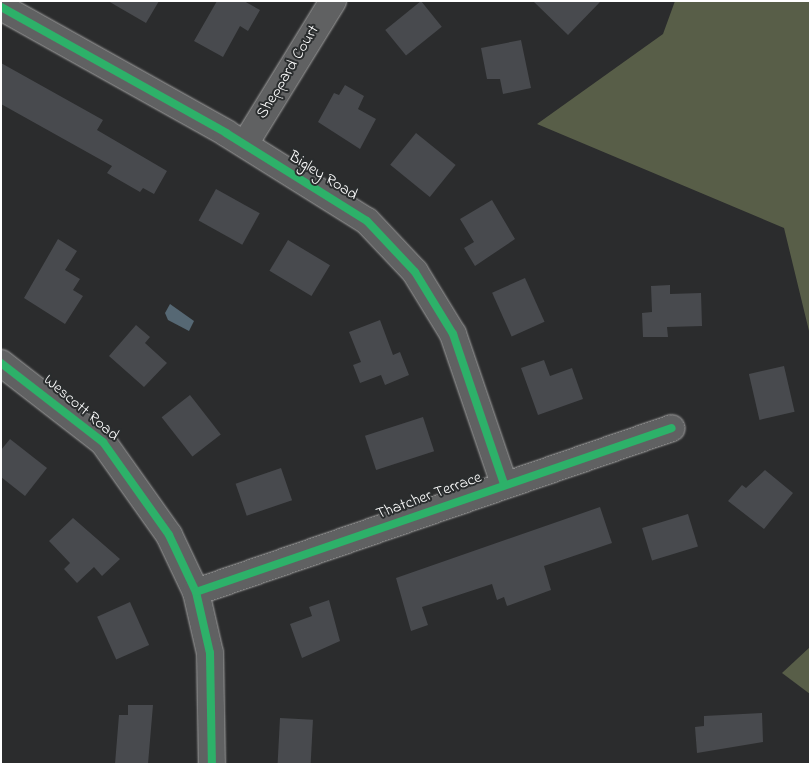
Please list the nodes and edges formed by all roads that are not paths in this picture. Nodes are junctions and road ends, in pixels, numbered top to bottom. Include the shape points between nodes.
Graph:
1 (333, 1) edge
2 (1, 7) edge
3 (245, 144) junction
4 (1, 363) edge
5 (672, 428) dead end
6 (504, 484) junction
7 (196, 592) junction
8 (212, 764) edge

1 - 3 street, Sheppard Court
2 - 3 street, Bigley Road
3 - 6 street, Bigley Road via 366,221 415,272 453,334
4 - 7 street, Wescott Road via 79,420 126,468 169,535
5 - 6 street, Thatcher Terrace
6 - 7 street, Thatcher Terrace
7 - 8 street, Wescott Road via 214,694

